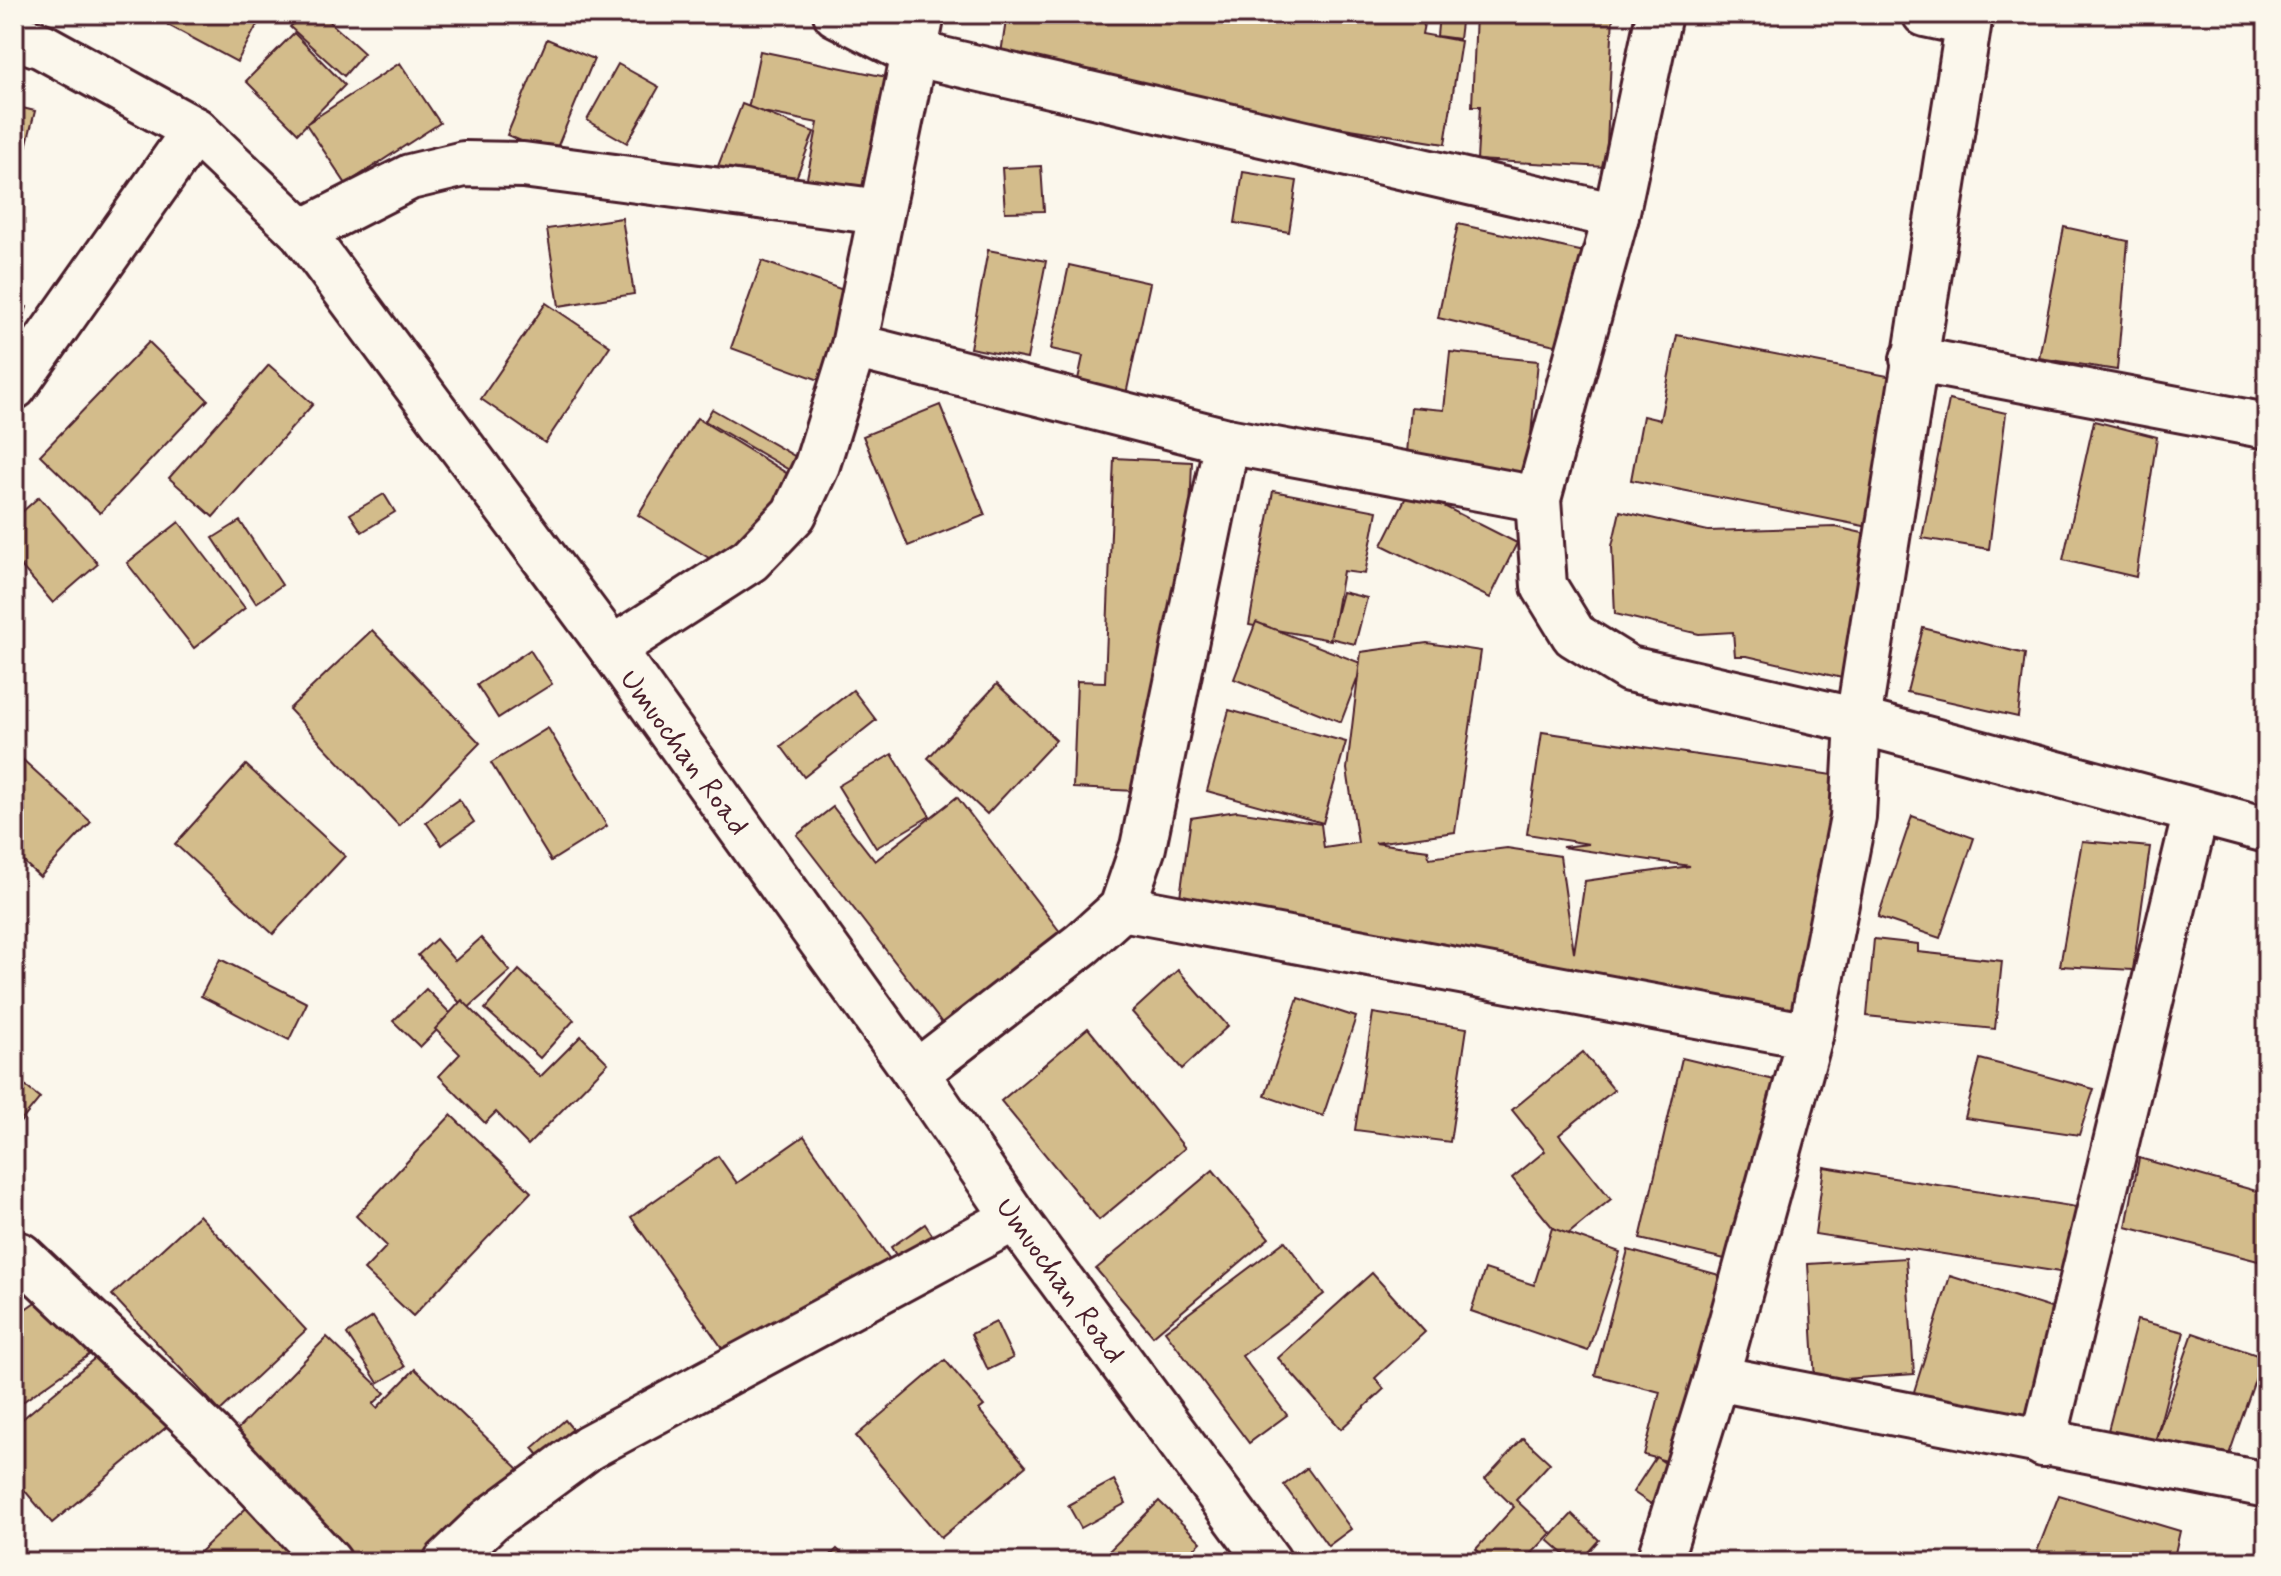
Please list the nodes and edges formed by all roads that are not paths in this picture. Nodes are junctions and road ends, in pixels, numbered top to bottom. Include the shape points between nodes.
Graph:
1 (836, 14) edge
2 (1659, 14) edge
3 (1925, 14) edge
4 (1968, 18) edge
5 (917, 34) edge
6 (14, 36) edge
7 (195, 130) junction
8 (881, 212) junction
9 (1616, 216) junction
10 (302, 232) junction
11 (854, 346) junction
12 (1913, 359) junction
13 (14, 387) edge
14 (2267, 426) edge
15 (1227, 441) junction
16 (1538, 499) junction
17 (612, 649) junction
18 (1858, 721) junction
19 (2196, 812) junction
20 (2267, 830) edge
21 (1122, 908) junction
22 (1810, 1036) junction
23 (916, 1073) junction
24 (1015, 1218) junction
25 (20, 1255) dead end
26 (1716, 1378) junction
27 (2043, 1444) junction
28 (2267, 1485) edge
29 (329, 1562) edge
30 (446, 1562) edge
31 (1269, 1562) edge
32 (1659, 1562) edge

1 - 5 street
2 - 9 street
3 - 4 street
4 - 12 street
5 - 8 street
5 - 9 street
6 - 7 street, Umuochan Road via 42,46
7 - 10 street, Umuochan Road
7 - 13 street
8 - 10 street via 523,165 464,164 410,177
8 - 11 street
9 - 16 street
10 - 17 street, Umuochan Road
11 - 15 street
11 - 17 street via 817,465 794,514 750,560
12 - 14 street
12 - 18 street
15 - 16 street
15 - 21 street via 1143,847
16 - 18 street via 1544,586 1574,635 1629,669
17 - 23 street, Umuochan Road
18 - 19 street
18 - 22 street via 1853,817
19 - 20 street
19 - 27 street
21 - 22 street
21 - 23 street
22 - 26 street
23 - 24 street, Umuochan Road
24 - 30 street via 589,1447 490,1520
24 - 31 street, Umuochan Road
25 - 29 street via 211,1436
26 - 27 street
26 - 32 street
27 - 28 street

